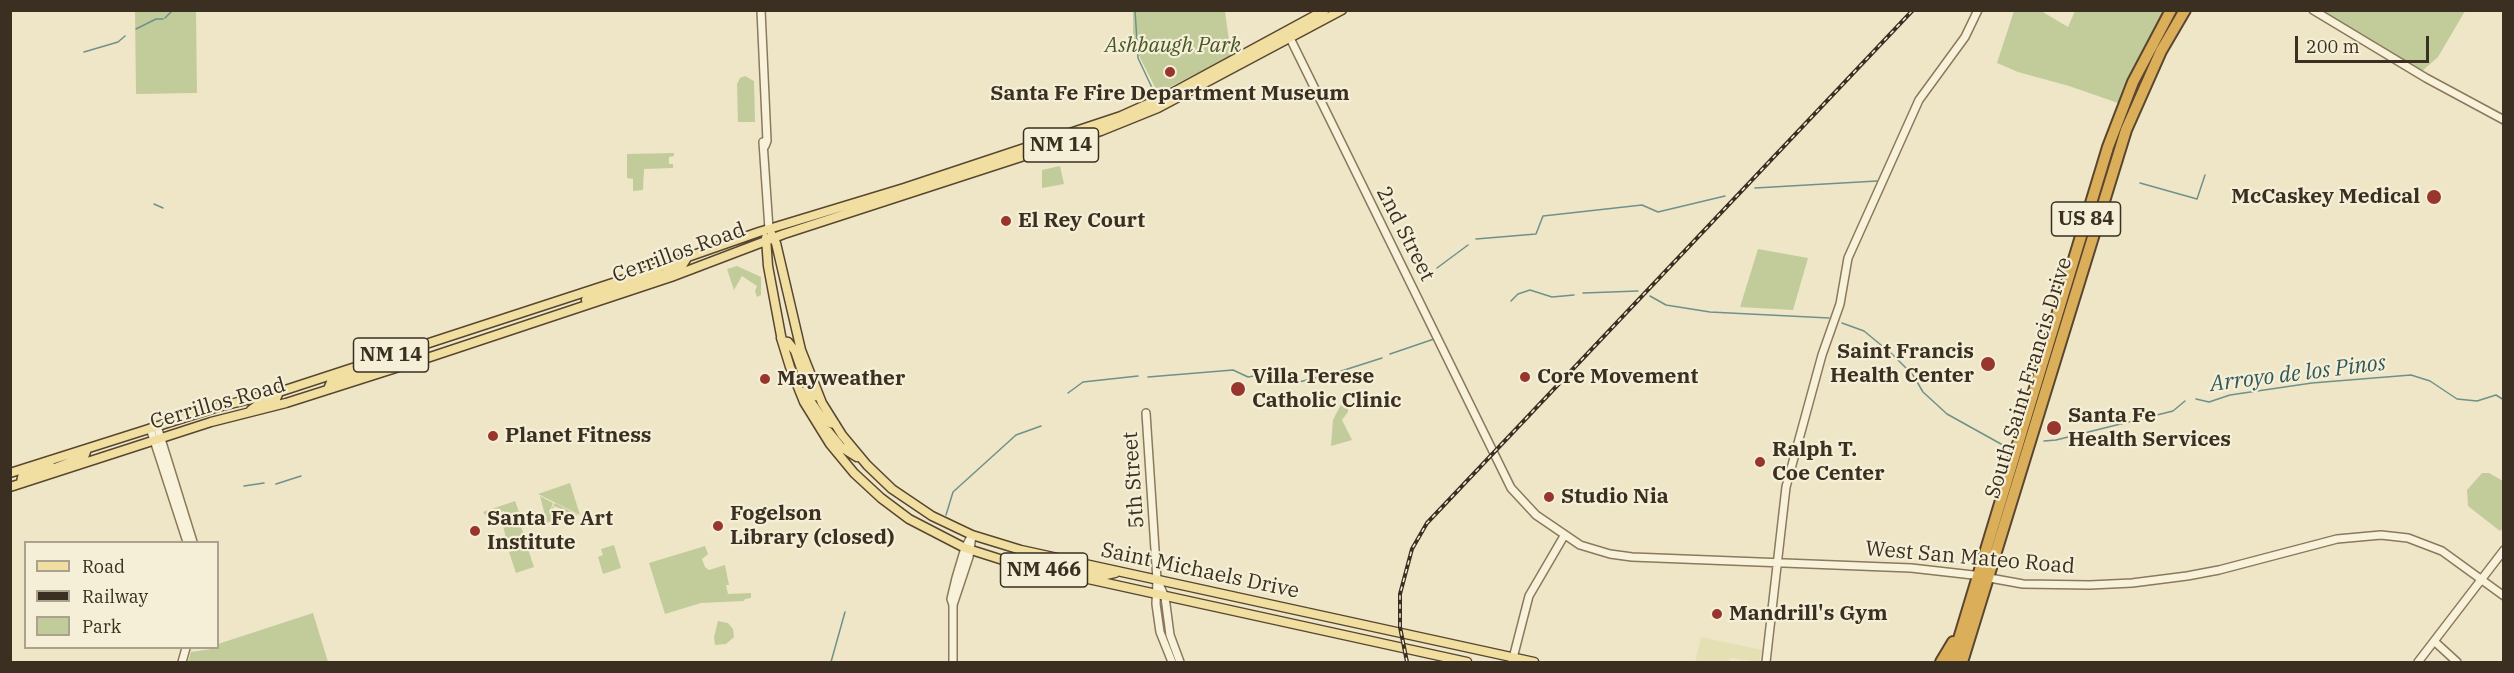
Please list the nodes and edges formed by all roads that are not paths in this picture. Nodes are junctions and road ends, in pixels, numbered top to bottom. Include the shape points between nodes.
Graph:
1 (763, 10) edge
2 (1326, 10) edge
3 (1342, 10) edge
4 (1978, 10) edge
5 (2171, 10) edge
6 (2185, 10) edge
7 (2313, 10) edge
8 (1288, 35) junction
9 (2504, 120) edge
10 (769, 229) junction
11 (770, 239) junction
12 (687, 258) junction
13 (677, 261) junction
14 (709, 264) junction
15 (625, 279) junction
16 (639, 287) junction
17 (627, 291) junction
18 (774, 298) junction
19 (570, 309) junction
20 (798, 337) junction
21 (782, 341) junction
22 (406, 350) junction
23 (382, 358) junction
24 (349, 382) junction
25 (796, 383) junction
26 (328, 389) junction
27 (279, 392) junction
28 (822, 403) junction
29 (246, 413) junction
30 (1146, 413) dead end
31 (835, 424) junction
32 (154, 427) junction
33 (820, 429) junction
34 (158, 440) junction
35 (830, 444) junction
36 (87, 449) junction
37 (1494, 451) joint
38 (57, 458) junction
39 (865, 462) junction
40 (13, 473) edge
41 (10, 480) edge
42 (31, 480) junction
43 (21, 483) junction
44 (10, 487) edge
45 (972, 535) junction
46 (1564, 536) junction
47 (186, 541) edge
48 (192, 541) edge
49 (967, 549) junction
50 (2504, 550) edge
51 (1078, 562) junction
52 (1779, 562) junction
53 (1026, 566) junction
54 (1122, 572) junction
55 (1983, 576) junction
56 (1075, 577) junction
57 (2481, 578) junction
58 (1157, 580) junction
59 (1155, 594) junction
60 (2504, 596) edge
61 (1165, 597) junction
62 (1967, 611) junction
63 (2434, 641) junction
64 (1513, 660) edge
65 (1960, 662) edge
66 (953, 663) edge
67 (1172, 663) edge
68 (1180, 663) edge
69 (1467, 663) edge
70 (1534, 663) edge
71 (1767, 663) edge
72 (1941, 663) edge
73 (2418, 663) edge
74 (2457, 663) edge

1 - 10 street
2 - 8 main road, Cerrillos Road / NM 14
3 - 8 main road, Cerrillos Road / NM 14
4 - 52 street via 1965,37 1919,100 1848,258 1840,304 1786,487
5 - 55 highway, South Saint Francis Drive / US 84 via 2141,64 2115,128
6 - 55 highway, South Saint Francis Drive / US 84 via 2153,66 2126,130
7 - 9 street
8 - 10 main road, Cerrillos Road / NM 14 via 1121,116
8 - 11 main road, Cerrillos Road / NM 14 via 1158,108 1123,123
8 - 37 street, 2nd Street
10 - 11 main road, Saint Michaels Drive / NM 466
10 - 12 main road, Cerrillos Road / NM 14
11 - 14 main road, Cerrillos Road / NM 14
11 - 18 main road, Saint Michaels Drive / NM 466
11 - 20 main road, Saint Michaels Drive / NM 466
12 - 13 main road, Cerrillos Road / NM 14
12 - 16 main road via 682,266
13 - 15 main road, Cerrillos Road / NM 14
13 - 17 main road via 630,284
14 - 16 main road, Cerrillos Road / NM 14
14 - 21 main road via 754,250 761,252
15 - 19 main road via 621,286
15 - 22 main road, Cerrillos Road / NM 14
16 - 17 main road, Cerrillos Road / NM 14
17 - 19 main road, Cerrillos Road / NM 14
18 - 20 main road via 786,332
18 - 21 main road, Saint Michaels Drive / NM 466
19 - 24 main road, Cerrillos Road / NM 14
20 - 28 main road, Saint Michaels Drive / NM 466
21 - 25 main road, Saint Michaels Drive / NM 466
21 - 28 main road via 791,345 807,386
22 - 23 main road, Cerrillos Road / NM 14
22 - 24 main road via 403,358
23 - 26 main road via 331,382
23 - 27 main road, Cerrillos Road / NM 14
24 - 26 main road, Cerrillos Road / NM 14
25 - 31 main road via 825,422
25 - 33 main road, Saint Michaels Drive / NM 466
26 - 29 main road, Cerrillos Road / NM 14
27 - 29 main road via 276,399
27 - 32 main road, Cerrillos Road / NM 14
28 - 31 main road, Saint Michaels Drive / NM 466
29 - 34 main road, Cerrillos Road / NM 14
30 - 58 street, 5th Street
31 - 39 main road, Saint Michaels Drive / NM 466
32 - 34 street
32 - 36 main road, Cerrillos Road / NM 14
33 - 35 main road, Saint Michaels Drive / NM 466
33 - 39 main road via 828,431 841,447
34 - 42 main road, Cerrillos Road / NM 14
34 - 47 street
34 - 48 street
35 - 39 main road via 856,464
35 - 49 main road, Saint Michaels Drive / NM 466 via 854,473 894,508
36 - 38 main road, Cerrillos Road / NM 14
36 - 42 main road via 84,457
37 - 46 street, West San Mateo Road via 1511,488
38 - 40 main road, Cerrillos Road / NM 14
38 - 43 main road via 46,468 22,477
39 - 45 main road, Saint Michaels Drive / NM 466 via 916,506
40 - 41 main road
42 - 43 main road, Cerrillos Road / NM 14
43 - 44 main road, Cerrillos Road / NM 14
45 - 49 street
45 - 51 main road, Saint Michaels Drive / NM 466
46 - 52 street, West San Mateo Road via 1580,545 1620,556
46 - 64 street via 1529,596
49 - 53 main road, Saint Michaels Drive / NM 466
49 - 66 street via 953,605
50 - 57 street
51 - 53 main road via 1070,569
51 - 54 main road, Saint Michaels Drive / NM 466
52 - 55 street, West San Mateo Road via 1911,568
52 - 71 street
53 - 56 main road, Saint Michaels Drive / NM 466
54 - 56 main road via 1086,570
54 - 58 main road, Saint Michaels Drive / NM 466
55 - 57 street, West San Mateo Road via 2031,584 2159,580 2374,534 2427,544
55 - 62 highway, South Saint Francis Drive / US 84
55 - 65 highway, South Saint Francis Drive / US 84
56 - 59 main road, Saint Michaels Drive / NM 466
57 - 60 street, West San Mateo Road
57 - 63 street
58 - 59 street, 5th Street
58 - 61 street, 5th Street
58 - 64 main road, Saint Michaels Drive / NM 466
59 - 61 main road, Saint Michaels Drive / NM 466
59 - 67 street, 5th Street via 1160,632
61 - 68 street, 5th Street via 1168,629
61 - 69 main road, Saint Michaels Drive / NM 466
62 - 65 highway, South Saint Francis Drive / US 84
62 - 72 highway
63 - 73 street
63 - 74 street
64 - 70 main road, Saint Michaels Drive / NM 466

